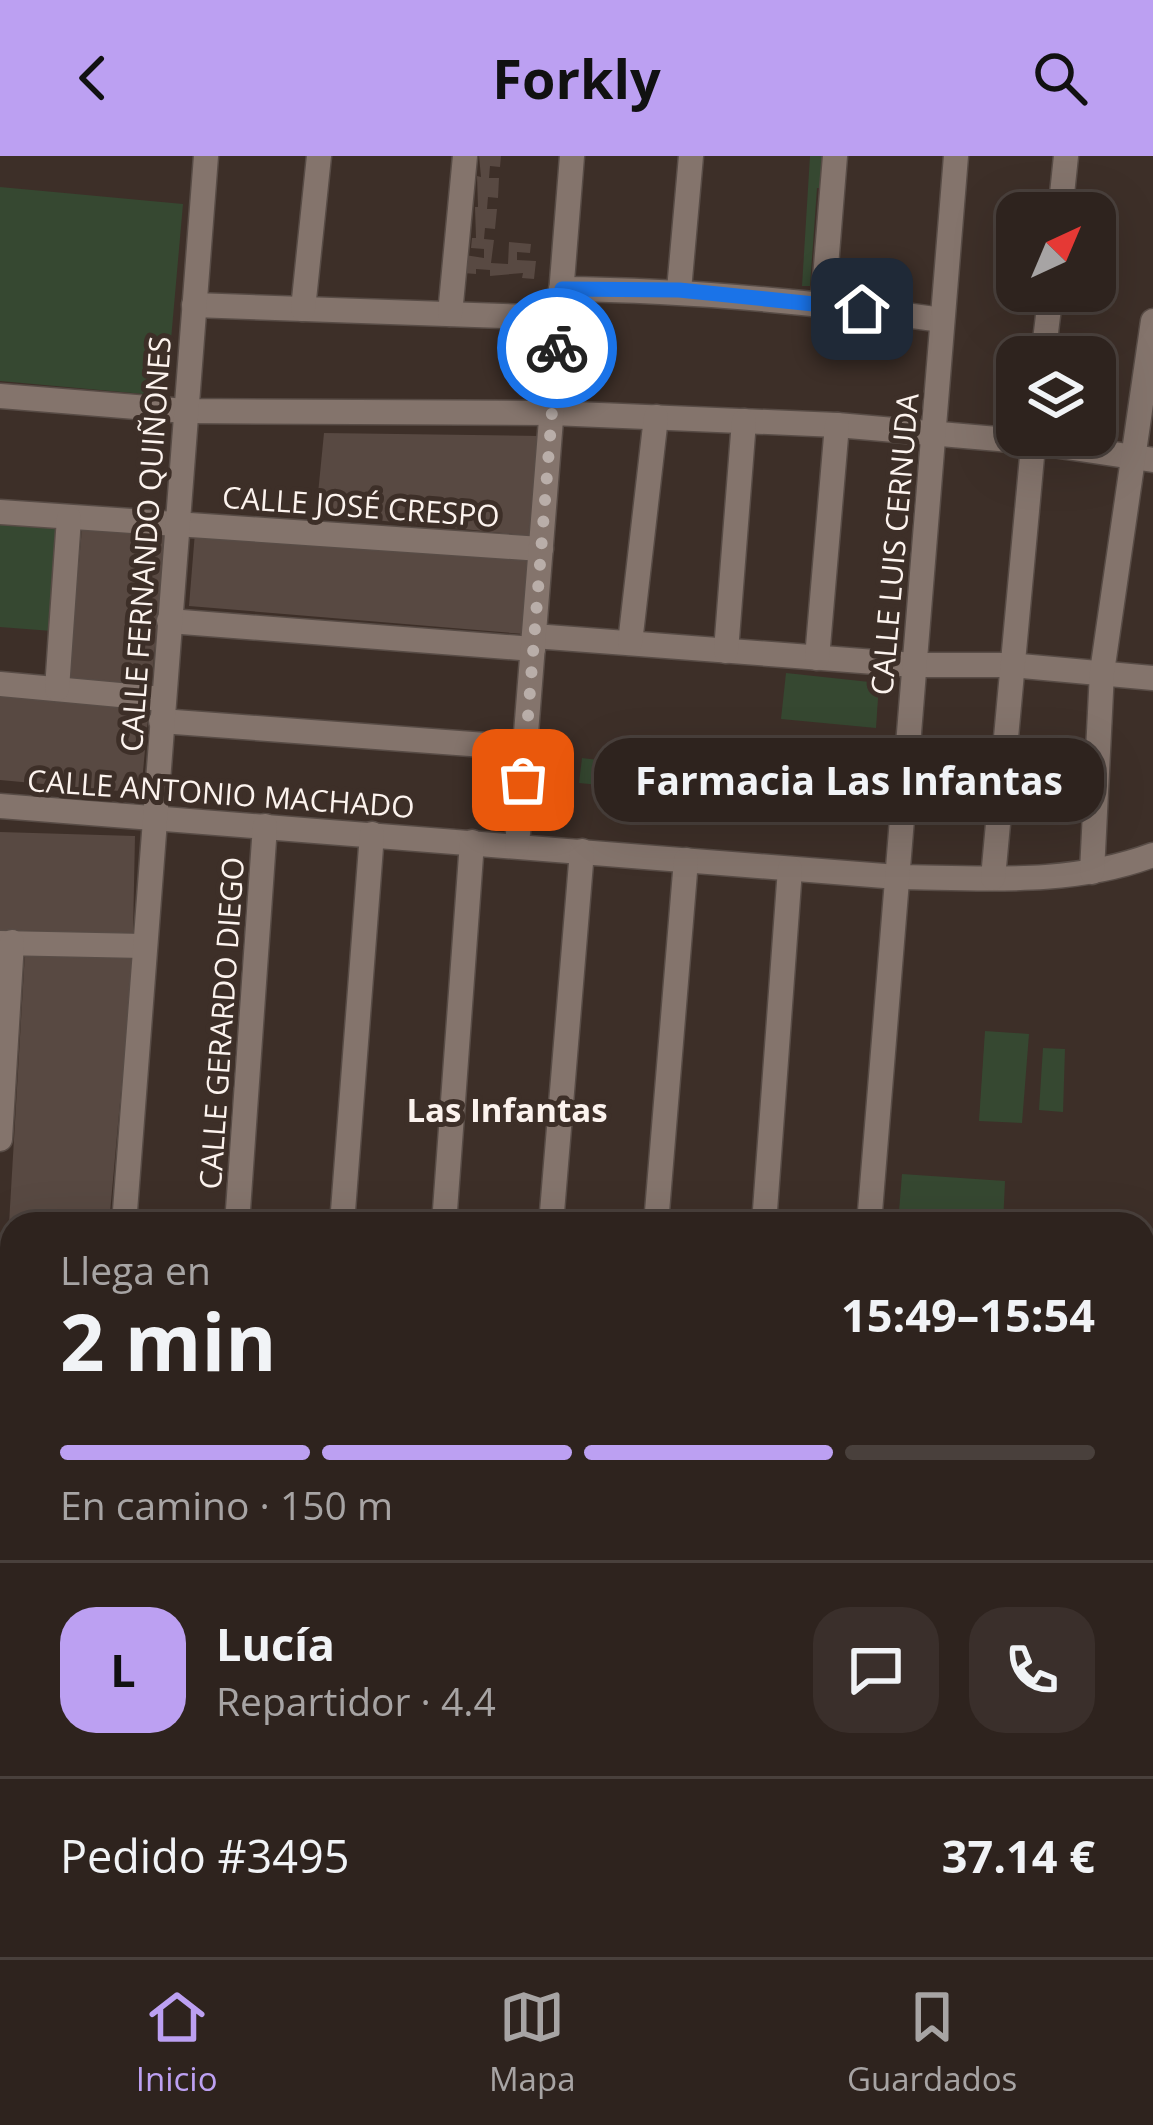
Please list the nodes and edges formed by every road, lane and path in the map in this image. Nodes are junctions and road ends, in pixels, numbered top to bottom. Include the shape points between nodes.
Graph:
1 (206, 156) edge
2 (319, 156) edge
3 (465, 156) edge
4 (572, 156) edge
5 (691, 156) edge
6 (835, 156) edge
7 (956, 156) edge
8 (1066, 156) edge
9 (1062, 192) edge
10 (562, 289) junction
11 (679, 290) junction
12 (823, 303) junction
13 (194, 305) junction
14 (303, 309) junction
15 (449, 314) junction
16 (559, 318) junction
17 (942, 320) junction
18 (1153, 321) edge
19 (0, 396) edge
20 (185, 411) junction
21 (552, 412) junction
22 (656, 417) junction
23 (744, 421) junction
24 (837, 424) junction
25 (933, 431) junction
26 (996, 435) edge
27 (1032, 456) edge
28 (1143, 458) edge
29 (0, 512) edge
30 (69, 518) junction
31 (176, 522) junction
32 (541, 549) junction
33 (169, 621) junction
34 (534, 642) junction
35 (631, 643) junction
36 (726, 651) junction
37 (817, 658) junction
38 (914, 665) junction
39 (1010, 665) junction
40 (1102, 672) junction
41 (1153, 679) edge
42 (0, 684) edge
43 (57, 689) junction
44 (162, 710) junction
45 (525, 748) junction
46 (0, 806) edge
47 (154, 817) junction
48 (265, 826) junction
49 (372, 834) junction
50 (472, 842) junction
51 (518, 846) junction
52 (581, 851) junction
53 (1153, 854) edge
54 (686, 860) junction
55 (790, 868) junction
56 (1092, 872) junction
57 (897, 877) junction
58 (993, 878) junction
59 (6, 943) edge
60 (145, 946) junction
61 (0, 1139) edge
62 (125, 1212) edge
63 (238, 1212) edge
64 (343, 1212) edge
65 (445, 1212) edge
66 (552, 1212) edge
67 (657, 1212) edge
68 (765, 1212) edge
69 (870, 1212) edge

1 - 13 street, CALLE FERNANDO QUIÑONES
2 - 14 street
3 - 15 street
4 - 10 street
5 - 11 street
6 - 12 street
7 - 17 street, CALLE LUIS CERNUDA
8 - 9 street
10 - 11 street
10 - 16 street
11 - 12 street
12 - 17 street
13 - 14 street
13 - 20 street, CALLE FERNANDO QUIÑONES
14 - 15 street
15 - 16 street
16 - 21 street
17 - 25 street, CALLE LUIS CERNUDA
18 - 28 street
19 - 20 street
20 - 21 street
20 - 31 street, CALLE FERNANDO QUIÑONES
21 - 22 street
21 - 32 street
22 - 23 street
22 - 35 street
23 - 24 street
23 - 36 street
24 - 25 street
24 - 37 street
25 - 26 street
25 - 38 street, CALLE LUIS CERNUDA
27 - 39 street
28 - 40 street
29 - 30 street, CALLE JOSÉ CRESPO
30 - 31 street, CALLE JOSÉ CRESPO
30 - 43 street
31 - 32 street, CALLE JOSÉ CRESPO
31 - 33 street, CALLE FERNANDO QUIÑONES
32 - 34 street
33 - 34 street
33 - 44 street, CALLE FERNANDO QUIÑONES
34 - 35 street
34 - 45 street
35 - 36 street
36 - 37 street
37 - 38 street
38 - 39 street
38 - 57 street, CALLE LUIS CERNUDA
39 - 40 street
39 - 58 street
40 - 41 street
40 - 56 street
42 - 43 street
43 - 44 street
44 - 45 street
44 - 47 street, CALLE FERNANDO QUIÑONES
45 - 51 street
46 - 47 street, CALLE ANTONIO MACHADO
47 - 48 street, CALLE ANTONIO MACHADO
47 - 60 street, CALLE FERNANDO QUIÑONES
48 - 49 street, CALLE ANTONIO MACHADO
48 - 63 street, CALLE GERARDO DIEGO
49 - 50 street, CALLE ANTONIO MACHADO
49 - 64 street
50 - 51 street, CALLE ANTONIO MACHADO
50 - 65 street
51 - 52 street, CALLE ANTONIO MACHADO
52 - 54 street, CALLE ANTONIO MACHADO
52 - 66 street
53 - 56 street, CALLE ANTONIO MACHADO
54 - 55 street, CALLE ANTONIO MACHADO
54 - 67 street
55 - 57 street, CALLE ANTONIO MACHADO
55 - 68 street
56 - 58 street, CALLE ANTONIO MACHADO
57 - 58 street, CALLE ANTONIO MACHADO
57 - 69 street, CALLE LUIS CERNUDA
59 - 60 street
59 - 61 street
60 - 62 street, CALLE FERNANDO QUIÑONES

